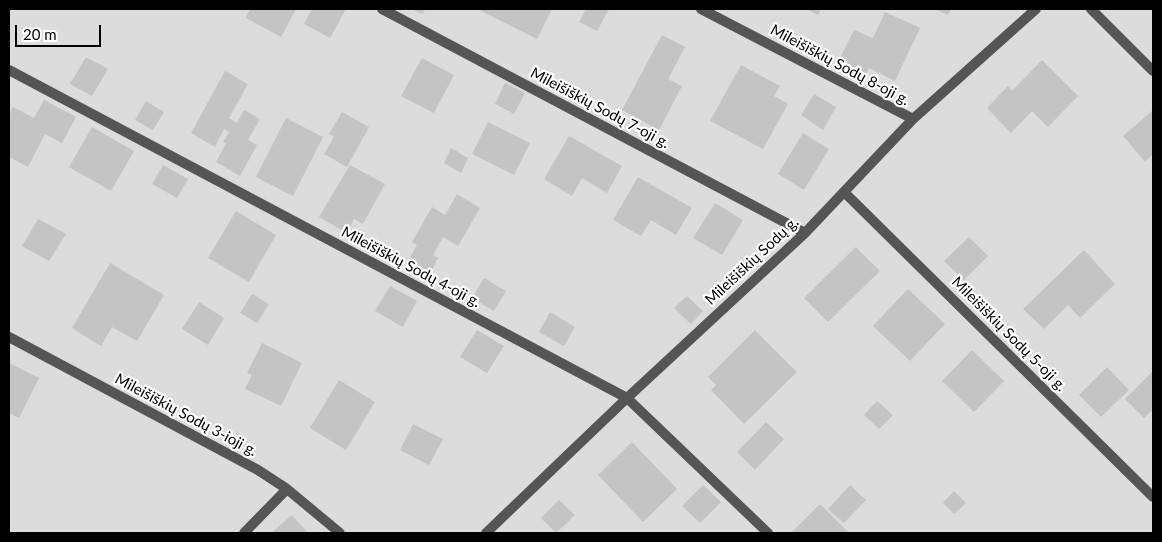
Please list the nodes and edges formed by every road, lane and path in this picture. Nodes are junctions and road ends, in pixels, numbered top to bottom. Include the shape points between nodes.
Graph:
1 (382, 9) edge
2 (701, 9) edge
3 (1036, 9) edge
4 (1091, 9) edge
5 (9, 70) edge
6 (1153, 71) edge
7 (913, 119) junction
8 (844, 192) junction
9 (805, 233) junction
10 (9, 337) edge
11 (627, 398) junction
12 (287, 489) junction
13 (1153, 496) edge
14 (244, 533) edge
15 (340, 533) edge
16 (486, 533) edge
17 (768, 533) edge

1 - 9 street, Mileišiškių Sodų 7-oji g.
2 - 7 street, Mileišiškių Sodų 8-oji g.
3 - 7 street, Mileišiškių Sodų g.
4 - 6 street
5 - 11 street, Mileišiškių Sodų 4-oji g.
7 - 8 street, Mileišiškių Sodų g.
8 - 9 street, Mileišiškių Sodų g.
8 - 13 street, Mileišiškių Sodų 5-oji g.
9 - 11 street, Mileišiškių Sodų g.
10 - 12 street, Mileišiškių Sodų 3-ioji g. via 258,470
11 - 16 street, Mileišiškių Sodų g.
11 - 17 street, Mileišiškių Sodų 4-oji g.
12 - 14 street
12 - 15 street, Mileišiškių Sodų 3-ioji g.

